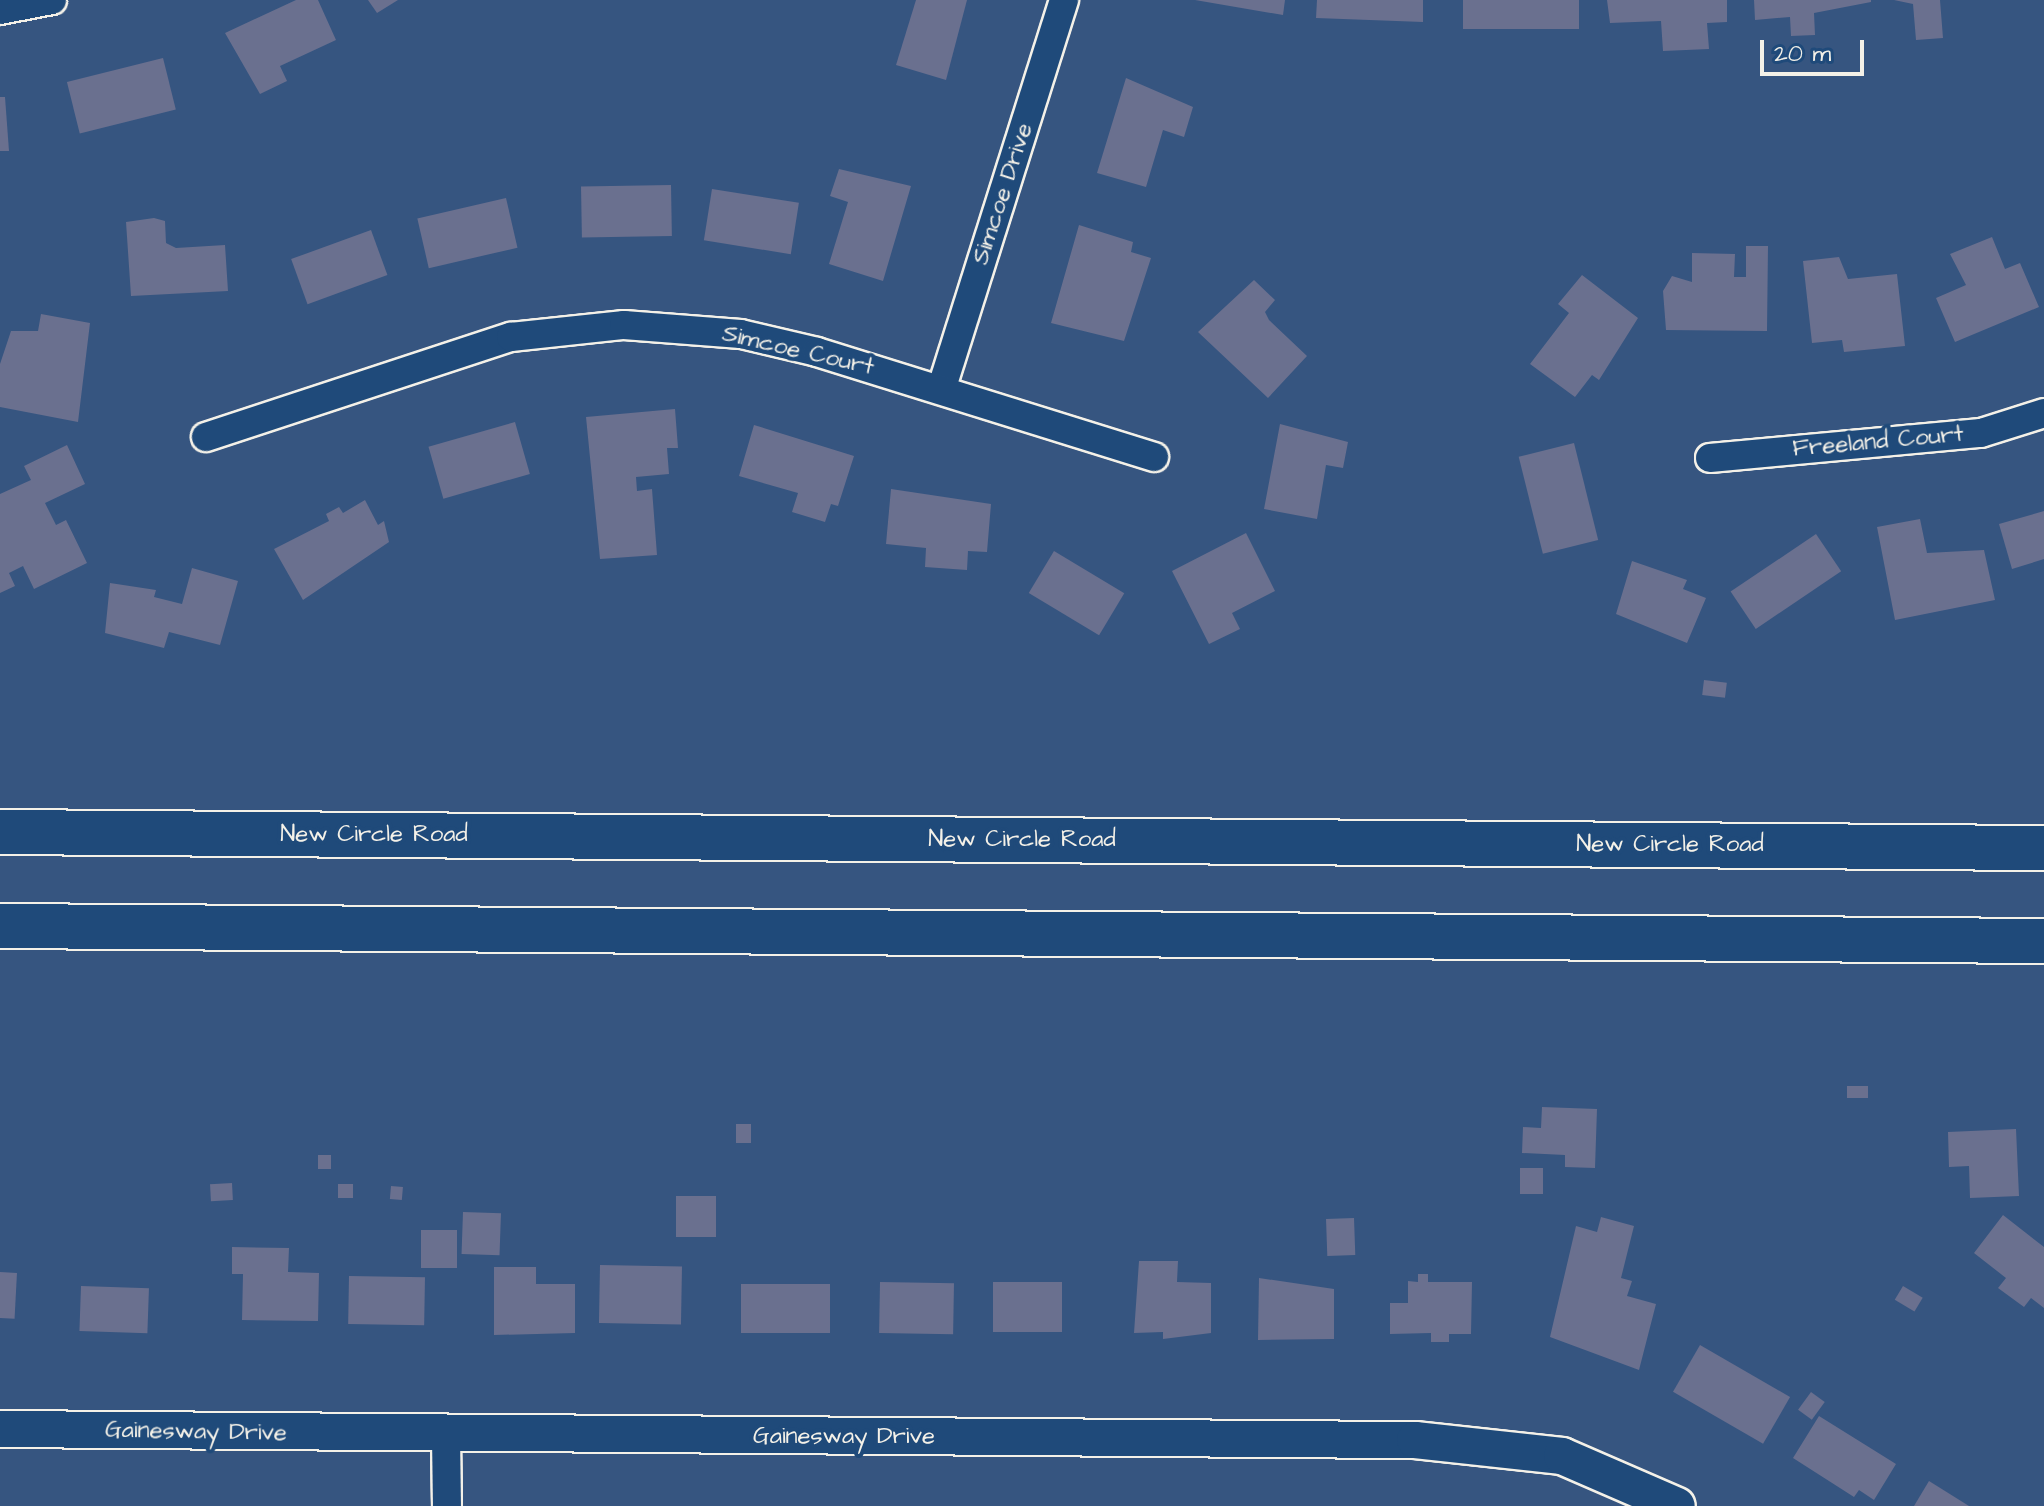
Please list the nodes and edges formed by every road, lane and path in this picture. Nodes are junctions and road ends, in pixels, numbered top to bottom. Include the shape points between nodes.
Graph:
1 (52, 0) edge
2 (1064, 0) edge
3 (0, 10) edge
4 (942, 387) junction
5 (2044, 413) edge
6 (206, 437) dead end
7 (1154, 457) dead end
8 (1710, 458) dead end
9 (0, 832) edge
10 (2044, 848) edge
11 (0, 926) edge
12 (2044, 941) edge
13 (0, 1429) edge
14 (446, 1436) junction
15 (447, 1506) edge
16 (1677, 1506) edge

1 - 3 street
2 - 4 street, Simcoe Drive
4 - 6 street, Simcoe Court via 741,334 582,327 511,337
4 - 7 street, Simcoe Court
5 - 8 street, Freeland Court via 1981,433
9 - 10 highway, New Circle Road
11 - 12 highway
13 - 14 street, Gainesway Drive
14 - 15 street
14 - 16 street, Gainesway Drive via 1415,1440 1562,1456

